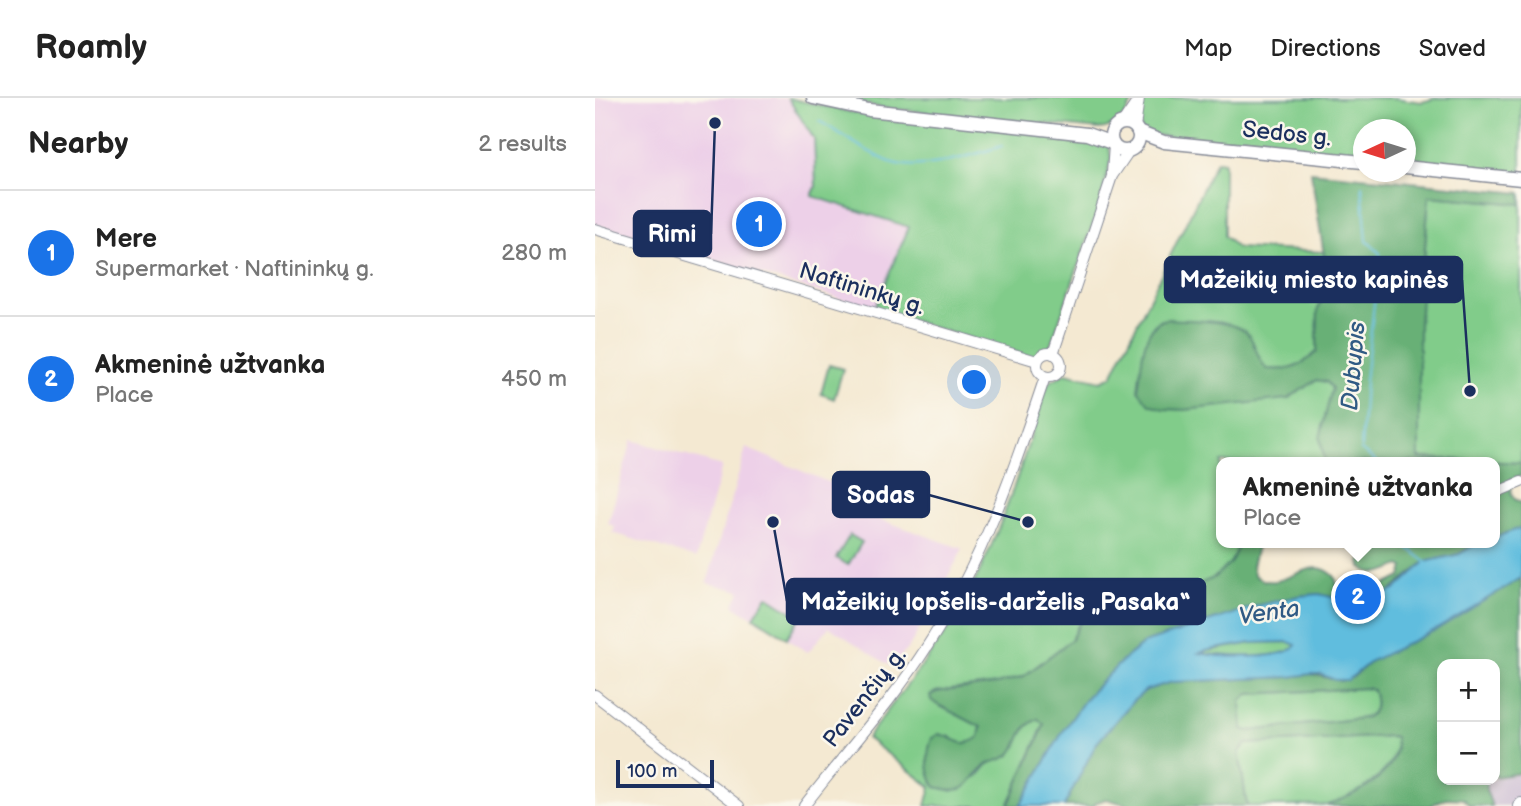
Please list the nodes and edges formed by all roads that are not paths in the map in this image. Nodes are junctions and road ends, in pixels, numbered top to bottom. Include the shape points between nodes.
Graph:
1 (813, 98) edge
2 (1138, 100) edge
3 (1127, 128) junction
4 (1087, 134) junction
5 (1164, 142) junction
6 (1113, 144) junction
7 (1132, 149) junction
8 (1353, 161) edge
9 (1416, 168) edge
10 (1112, 176) junction
11 (1521, 179) edge
12 (595, 229) edge
13 (1053, 354) junction
14 (1037, 361) junction
15 (1045, 377) junction
16 (1521, 482) edge
17 (1500, 491) edge
18 (595, 695) edge
19 (739, 806) edge
20 (804, 806) edge

1 - 4 main road via 869,110
2 - 3 street
3 - 4 main road
3 - 5 main road, Sedos g.
3 - 6 main road via 1111,135
3 - 7 main road via 1139,140
4 - 6 main road
5 - 7 main road, Sedos g.
5 - 8 main road, Sedos g.
6 - 7 main road via 1119,150
6 - 10 street
7 - 10 street
9 - 11 main road
10 - 13 street
12 - 14 street, Naftininkų g.
13 - 14 street via 1045,353
13 - 15 street via 1061,368
14 - 15 street via 1037,369
15 - 20 street, Pavenčių g. via 988,535 949,612 910,672
16 - 17 street
18 - 19 street

